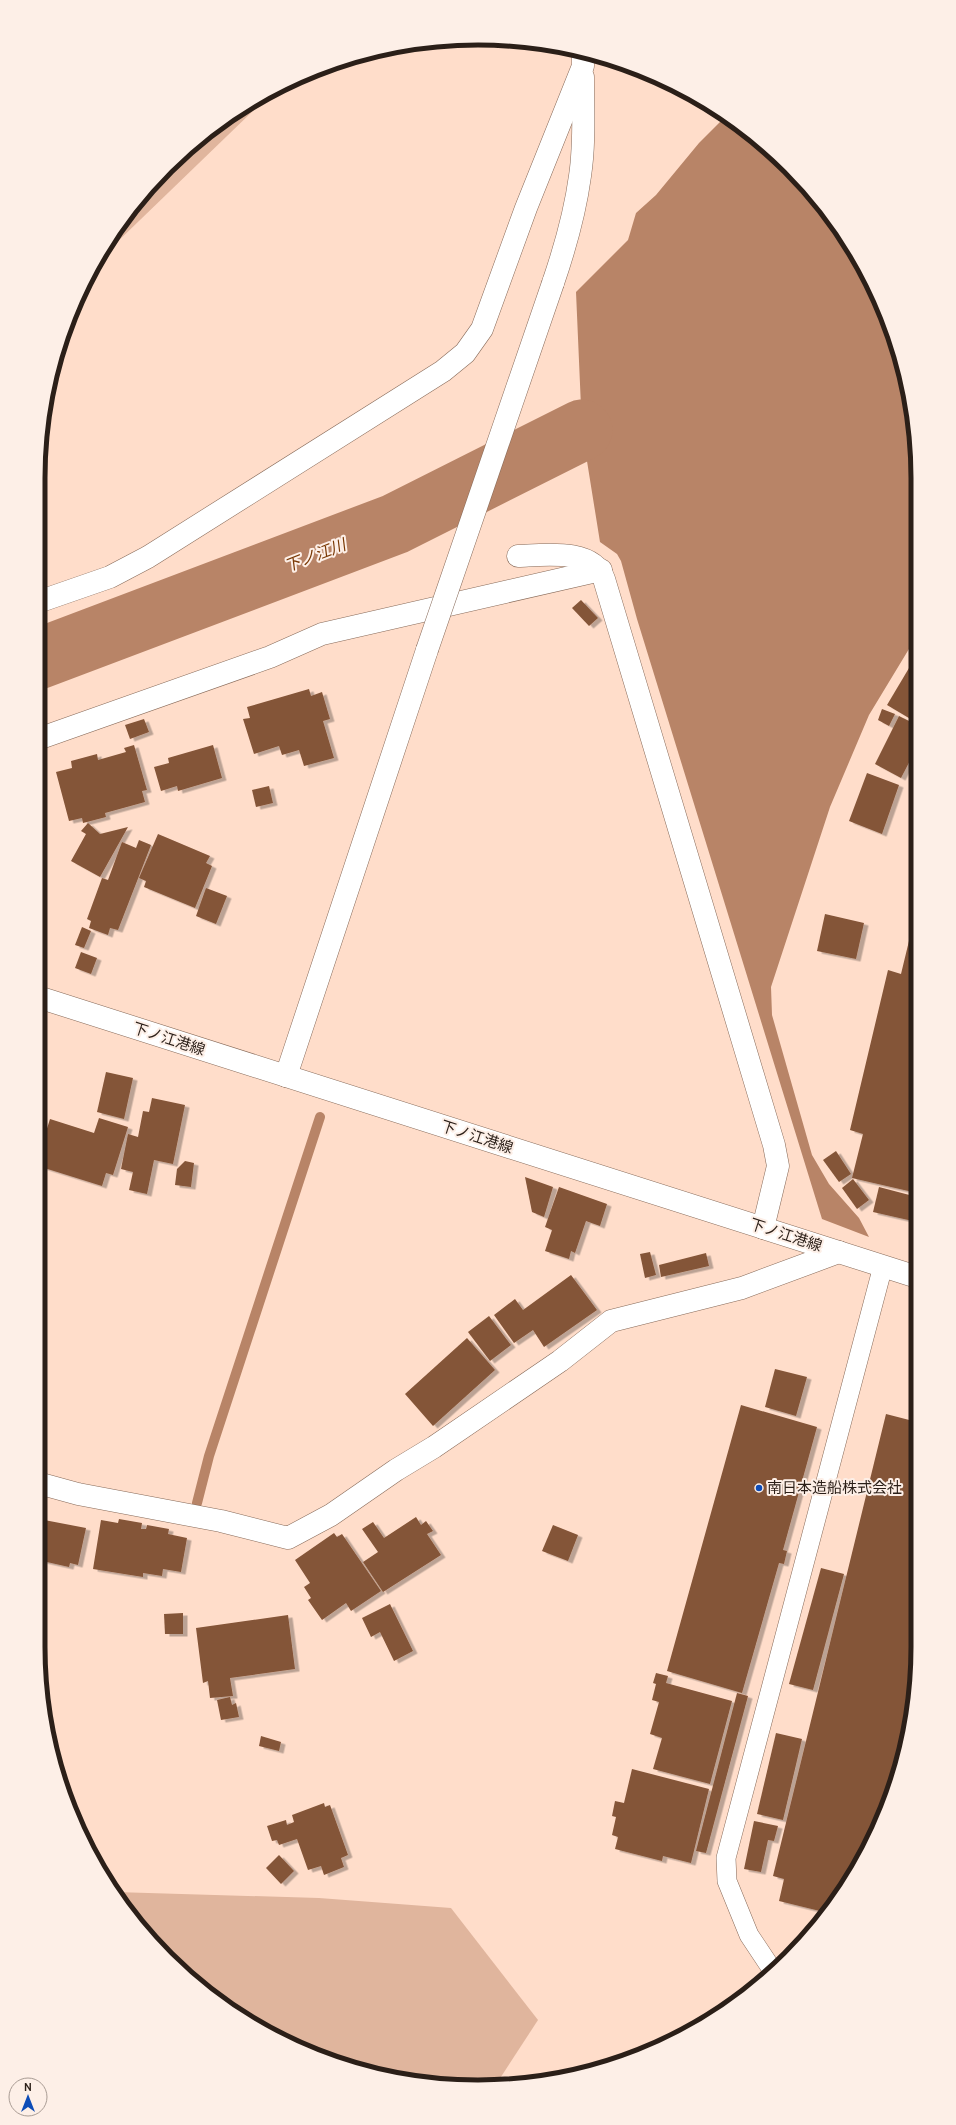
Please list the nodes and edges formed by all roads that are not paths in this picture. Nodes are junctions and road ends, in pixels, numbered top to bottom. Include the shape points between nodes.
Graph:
1 (583, 59) edge
2 (518, 556) dead end
3 (601, 570) junction
4 (45, 600) edge
5 (45, 737) edge
6 (45, 999) edge
7 (286, 1076) junction
8 (763, 1228) junction
9 (839, 1252) junction
10 (883, 1266) junction
11 (911, 1275) edge
12 (45, 1486) edge
13 (770, 1966) edge

1 - 4 street via 482,329 465,353 443,371 148,558 110,577
1 - 7 street, bridge via 583,142 580,176 568,240 427,650
2 - 3 street via 563,555 593,564
3 - 5 street via 322,634 270,657
3 - 8 street via 774,1145 778,1166
6 - 7 street, 下ノ江港線
7 - 8 street, 下ノ江港線
8 - 9 street, 下ノ江港線
9 - 10 street, 下ノ江港線
9 - 12 street via 742,1288 611,1321 560,1362 434,1447 331,1515 288,1538 221,1521
10 - 11 street, 下ノ江港線
10 - 13 lane via 726,1858 727,1882 749,1935

